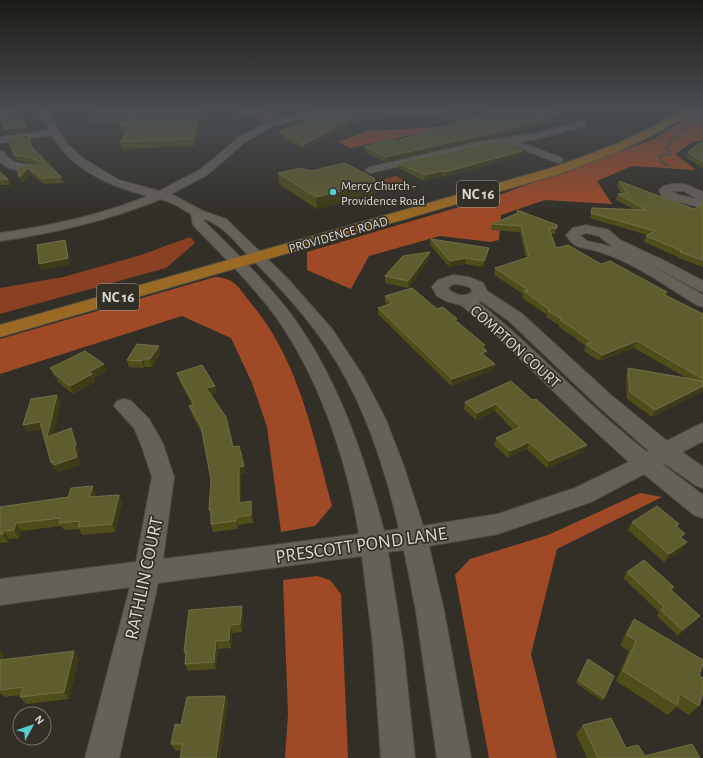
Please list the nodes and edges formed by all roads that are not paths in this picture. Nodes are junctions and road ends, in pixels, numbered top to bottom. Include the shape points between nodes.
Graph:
1 (63, 144) edge
2 (236, 144) edge
3 (481, 144) edge
4 (517, 144) edge
5 (599, 144) edge
6 (627, 144) edge
7 (0, 154) edge
8 (558, 160) junction
9 (34, 168) edge
10 (370, 170) dead end
11 (158, 195) junction
12 (197, 213) junction
13 (0, 237) edge
14 (607, 244) dead end
15 (253, 252) junction
16 (232, 258) junction
17 (698, 290) edge
18 (703, 302) edge
19 (0, 317) edge
20 (0, 331) edge
21 (561, 359) junction
22 (539, 366) junction
23 (124, 406) dead end
24 (703, 430) edge
25 (664, 451) junction
26 (644, 462) junction
27 (703, 479) edge
28 (703, 508) edge
29 (414, 538) junction
30 (373, 544) junction
31 (147, 574) junction
32 (0, 592) edge
33 (102, 758) edge
34 (398, 758) edge
35 (454, 758) edge

1 - 11 street via 66,150 108,179
2 - 11 street via 202,173
3 - 10 street
4 - 8 street
5 - 8 main road, PROVIDENCE ROAD / NC 16
6 - 15 main road, PROVIDENCE ROAD / NC 16 via 552,172
7 - 9 street via 7,163 14,166
8 - 15 main road, PROVIDENCE ROAD / NC 16
11 - 12 street via 187,205
11 - 13 street via 70,225
12 - 15 street via 218,219
12 - 16 street via 198,222
14 - 17 street via 646,257
15 - 16 main road, PROVIDENCE ROAD / NC 16
15 - 29 street via 307,309 354,376 387,450 404,496
16 - 19 main road, PROVIDENCE ROAD / NC 16
16 - 20 main road, PROVIDENCE ROAD / NC 16
16 - 30 street via 262,289 287,321 323,384 349,448
17 - 18 street
21 - 22 street
21 - 22 street, COMPTON COURT via 515,317 472,296 495,324
21 - 25 street, COMPTON COURT via 605,401
22 - 26 street, COMPTON COURT
23 - 31 street, RATHLIN COURT via 142,424 163,477
24 - 25 street, PRESCOTT POND LANE
25 - 26 street, PRESCOTT POND LANE
25 - 27 street, COMPTON COURT
26 - 28 street, COMPTON COURT
26 - 29 street, PRESCOTT POND LANE via 583,495 546,509 498,524
29 - 30 street, PRESCOTT POND LANE
29 - 35 street via 444,688
30 - 31 street, PRESCOTT POND LANE
30 - 34 street via 383,602
31 - 32 street, PRESCOTT POND LANE
31 - 33 street, RATHLIN COURT

